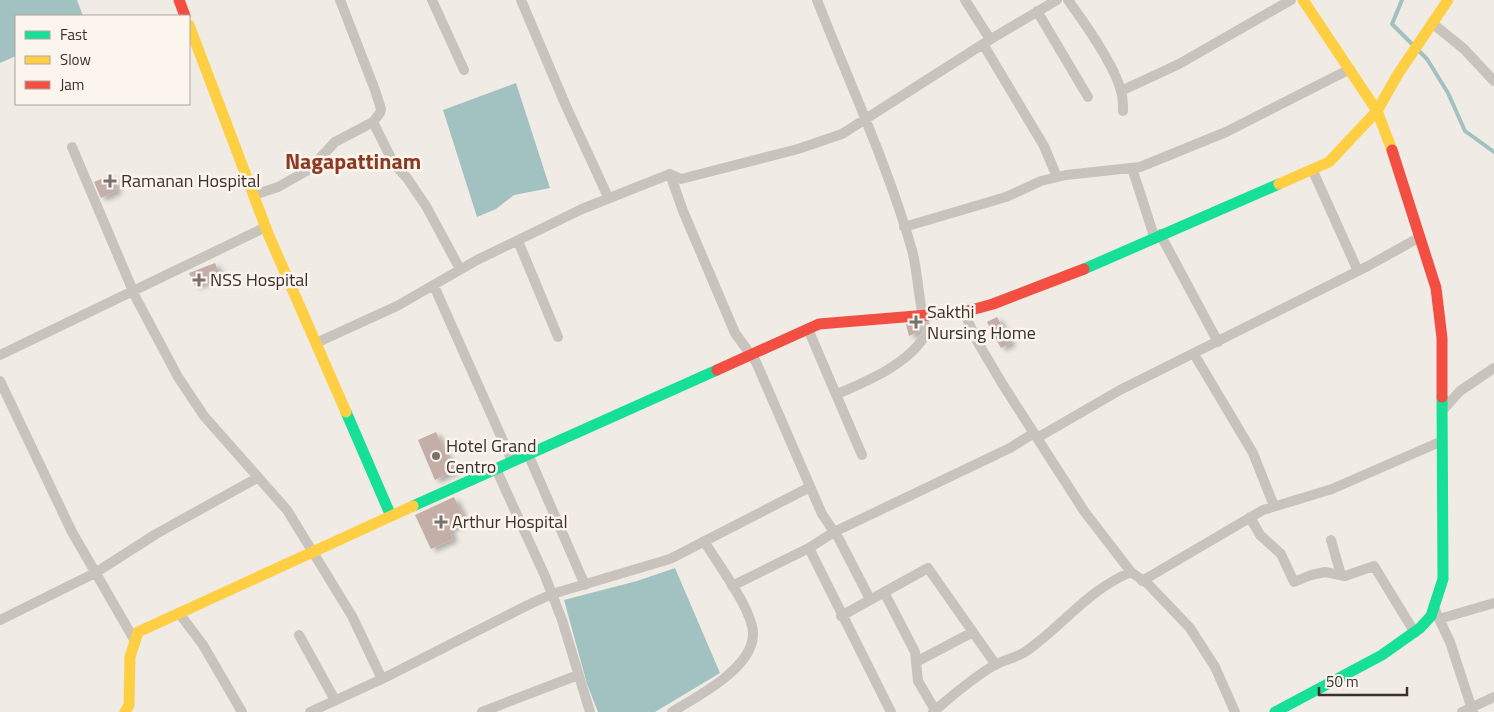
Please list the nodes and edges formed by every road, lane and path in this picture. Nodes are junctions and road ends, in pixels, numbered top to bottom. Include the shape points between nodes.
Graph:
1 (179, 0) edge
2 (340, 0) edge
3 (432, 0) edge
4 (521, 0) edge
5 (817, 0) edge
6 (965, 0) edge
7 (1057, 0) edge
8 (1068, 0) edge
9 (1291, 0) edge
10 (1303, 0) edge
11 (1448, 0) edge
12 (1038, 11) junction
13 (186, 15) edge
14 (1432, 23) junction
15 (190, 28) edge
16 (986, 42) junction
17 (1350, 69) junction
18 (464, 70) dead end
19 (1494, 81) edge
20 (1122, 91) junction
21 (1088, 97) dead end
22 (1123, 111) dead end
23 (1377, 111) junction
24 (863, 118) junction
25 (372, 122) junction
26 (72, 147) dead end
27 (1132, 168) junction
28 (1312, 169) junction
29 (670, 174) junction
30 (1057, 177) junction
31 (254, 195) junction
32 (608, 197) junction
33 (904, 226) junction
34 (266, 227) junction
35 (1157, 235) junction
36 (1420, 237) junction
37 (518, 241) junction
38 (460, 269) junction
39 (1358, 271) junction
40 (434, 286) junction
41 (134, 292) junction
42 (964, 312) junction
43 (921, 314) junction
44 (808, 329) junction
45 (558, 336) dead end
46 (1218, 342) junction
47 (316, 343) junction
48 (750, 354) junction
49 (1194, 354) junction
50 (0, 355) edge
51 (1494, 368) edge
52 (0, 381) edge
53 (837, 394) junction
54 (1442, 411) junction
55 (1035, 435) junction
56 (1442, 441) junction
57 (528, 454) junction
58 (862, 455) dead end
59 (512, 461) junction
60 (496, 469) junction
61 (257, 478) junction
62 (810, 487) junction
63 (1274, 506) junction
64 (391, 516) junction
65 (1250, 517) junction
66 (834, 532) junction
67 (1331, 540) dead end
68 (704, 541) junction
69 (808, 548) junction
70 (314, 551) junction
71 (1130, 572) junction
72 (95, 573) junction
73 (1341, 575) junction
74 (1142, 581) junction
75 (585, 585) junction
76 (732, 586) junction
77 (884, 592) junction
78 (552, 594) junction
79 (870, 599) junction
80 (1494, 603) edge
81 (179, 613) junction
82 (1436, 613) junction
83 (841, 616) junction
84 (0, 620) edge
85 (973, 632) junction
86 (1415, 633) junction
87 (299, 635) dead end
88 (135, 641) junction
89 (916, 662) junction
90 (996, 665) junction
91 (578, 675) junction
92 (382, 679) junction
93 (1494, 697) edge
94 (335, 700) junction
95 (128, 710) edge
96 (1469, 710) edge
97 (934, 711) edge
98 (242, 712) edge
99 (310, 712) edge
100 (482, 712) edge
101 (590, 712) edge
102 (672, 712) edge
103 (890, 712) edge
104 (1235, 712) edge
105 (1275, 712) edge

1 - 13 street
2 - 25 street via 382,109
3 - 18 street
4 - 32 street
5 - 24 street
6 - 16 street
7 - 12 street
8 - 20 street via 1087,27
9 - 20 street via 1179,64
10 - 17 street
11 - 14 street
12 - 16 street
12 - 21 street
14 - 19 street via 1464,49
14 - 23 street
15 - 31 street
16 - 24 street via 905,95
16 - 30 street via 1044,146
17 - 23 street
17 - 27 street via 1226,132
20 - 22 street
23 - 28 street via 1329,162
23 - 36 street
24 - 29 street via 842,134 798,149 681,179
24 - 33 street
25 - 31 street via 335,142 310,169 278,188
25 - 38 street via 394,164 426,206
26 - 41 street
27 - 30 street
27 - 35 street
28 - 35 street
28 - 39 street
29 - 32 street
29 - 48 street via 735,333
30 - 33 street via 1006,196
31 - 34 street
32 - 37 street
33 - 43 street via 912,252
34 - 41 street
34 - 47 street
35 - 42 street via 1074,272
35 - 46 street
36 - 39 street
36 - 54 street via 1436,288 1442,338
37 - 38 street
37 - 45 street
38 - 40 street
39 - 46 street
40 - 47 street
40 - 59 street
41 - 50 street
41 - 61 street via 178,377 204,416
42 - 43 street
42 - 55 street via 977,341
43 - 44 street via 819,324
43 - 53 street via 927,332 920,345 881,372
44 - 48 street
44 - 53 street
46 - 49 street
47 - 64 street
48 - 57 street
48 - 62 street
49 - 55 street
49 - 63 street via 1253,453
51 - 54 street via 1460,391
52 - 72 street
53 - 58 street
54 - 56 street
55 - 66 street
55 - 71 street via 1084,511
56 - 63 street via 1332,489
56 - 82 street via 1443,579
57 - 59 street
57 - 75 street
59 - 60 street
60 - 64 street
60 - 78 street
61 - 70 street via 287,510
61 - 72 street via 156,534
62 - 66 street
62 - 68 street
63 - 65 street
64 - 70 street
65 - 73 street via 1260,535 1281,554 1294,582 1325,572
65 - 74 street
66 - 69 street
66 - 79 street
67 - 73 street
68 - 75 street via 670,559
68 - 76 street
69 - 76 street
69 - 83 street
70 - 81 street
70 - 92 street via 352,616
71 - 74 street
71 - 90 street via 1087,597 1024,652
72 - 84 street
72 - 88 street
73 - 86 street via 1374,566
74 - 104 street via 1190,628 1215,667
75 - 78 street
76 - 102 street via 751,624 753,634 748,650 733,671
77 - 79 street
77 - 85 street via 928,568
77 - 89 street via 915,652
78 - 91 street
78 - 92 street
79 - 83 street
80 - 82 street
81 - 88 street via 138,632
81 - 98 street via 203,645
82 - 86 street
82 - 96 street via 1450,642
83 - 103 street
85 - 89 street
85 - 90 street
86 - 105 street via 1331,684
87 - 94 street
88 - 95 street via 130,657
89 - 97 street via 918,681
90 - 97 street
91 - 100 street
91 - 101 street
92 - 94 street
93 - 96 street
94 - 99 street

